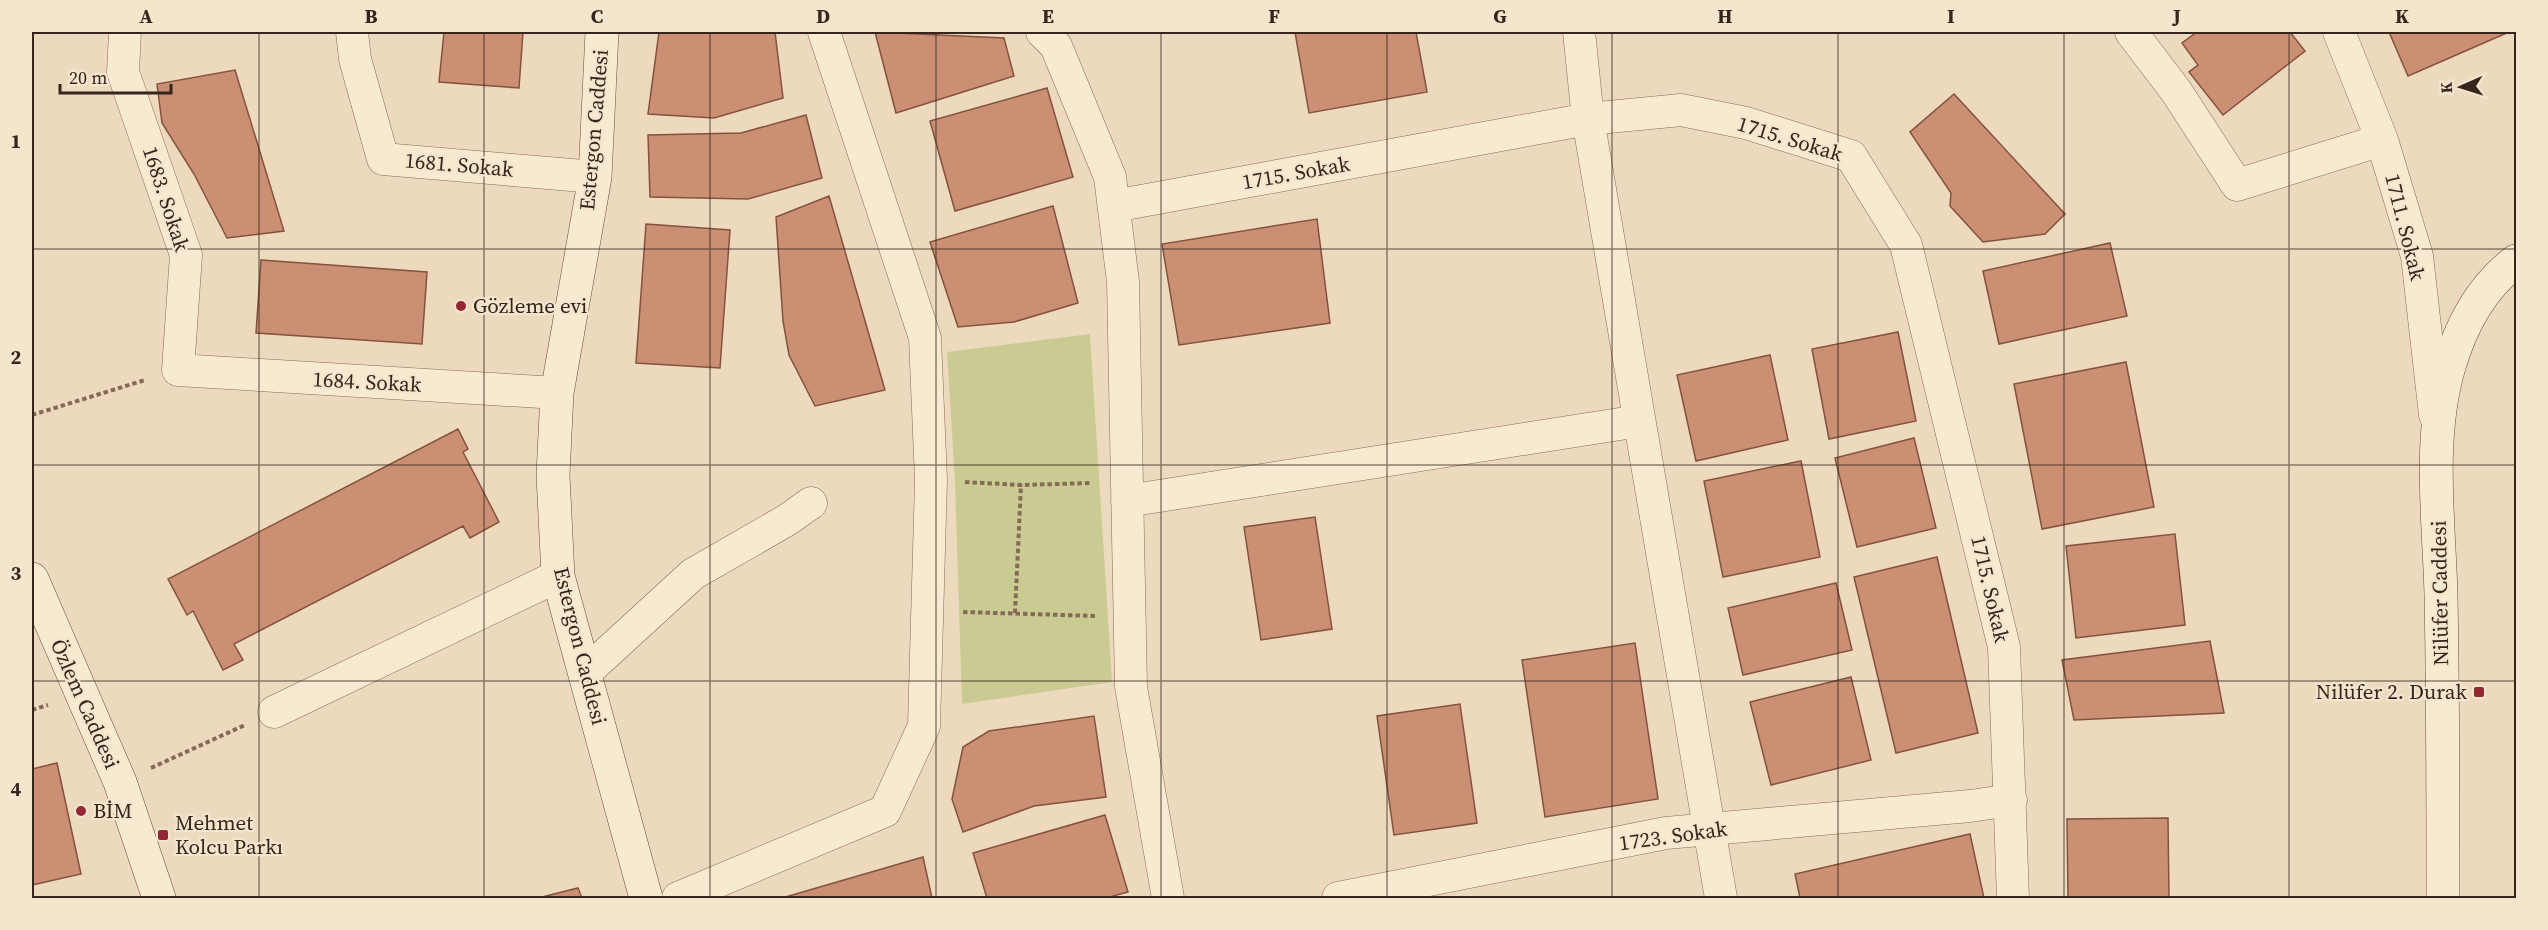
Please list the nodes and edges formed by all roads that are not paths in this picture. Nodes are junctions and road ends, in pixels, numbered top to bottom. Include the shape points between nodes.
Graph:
1 (125, 32) edge
2 (352, 32) edge
3 (602, 32) edge
4 (824, 32) edge
5 (1042, 32) edge
6 (1579, 32) edge
7 (2131, 32) edge
8 (2339, 32) edge
9 (1588, 119) junction
10 (2382, 140) junction
11 (595, 177) junction
12 (1114, 206) junction
13 (2517, 261) edge
14 (178, 370) joint
15 (557, 393) junction
16 (1639, 421) junction
17 (2437, 431) junction
18 (1127, 491) junction
19 (810, 503) dead end
20 (558, 576) junction
21 (32, 579) edge
22 (585, 673) junction
23 (274, 712) road end
24 (2011, 800) junction
25 (1708, 829) junction
26 (159, 898) edge
27 (646, 898) edge
28 (678, 898) edge
29 (1168, 898) edge
30 (1338, 898) edge
31 (1721, 898) edge
32 (2013, 898) edge
33 (2443, 898) edge

1 - 14 street, 1683. Sokak via 123,72 186,255
2 - 11 street, 1681. Sokak via 355,59 383,159
3 - 11 street, Estergon Caddesi
4 - 28 street via 925,338 931,480 924,726 885,811
5 - 12 street via 1056,46 1106,166
6 - 9 street
7 - 10 street via 2176,91 2236,185
8 - 10 street, 1711. Sokak
9 - 12 street, 1715. Sokak
9 - 16 street
9 - 24 street, 1715. Sokak via 1681,110 1746,123 1851,156 1906,245 2004,647
10 - 17 street, 1711. Sokak via 2417,256
11 - 15 street, Estergon Caddesi
12 - 18 street via 1123,282
13 - 17 street, Nilüfer Caddesi via 2496,276 2461,330
14 - 15 street, 1684. Sokak
15 - 20 street, Estergon Caddesi via 553,475
16 - 18 street
16 - 25 street
17 - 33 street, Nilüfer Caddesi
18 - 29 street via 1131,687
19 - 22 street via 693,574
20 - 22 street, Estergon Caddesi
20 - 23 street
21 - 26 street, Özlem Caddesi via 120,782
22 - 27 street, Estergon Caddesi
24 - 25 street, 1723. Sokak
24 - 32 street, 1715. Sokak
25 - 30 street, 1723. Sokak via 1665,833
25 - 31 street

